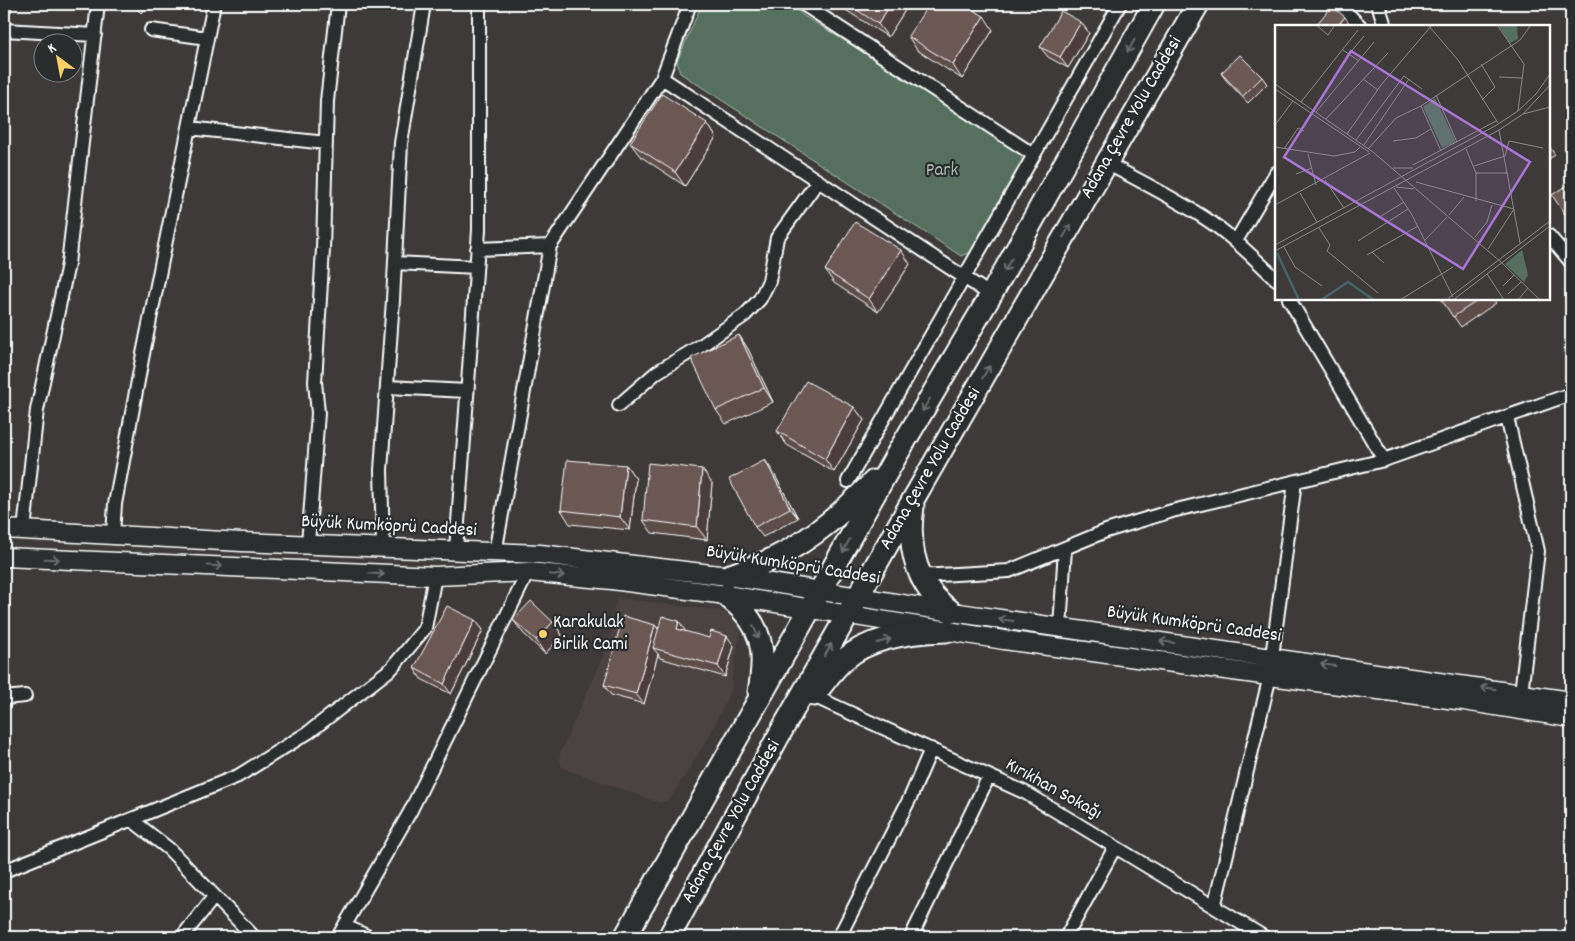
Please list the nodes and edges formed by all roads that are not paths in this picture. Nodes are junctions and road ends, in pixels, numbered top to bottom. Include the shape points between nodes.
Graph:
1 (4, 4) edge
2 (98, 4) edge
3 (214, 4) edge
4 (338, 4) edge
5 (424, 4) edge
6 (479, 4) edge
7 (690, 4) edge
8 (803, 4) edge
9 (1120, 4) edge
10 (1154, 4) edge
11 (1198, 4) edge
12 (1338, 4) edge
13 (1378, 4) edge
14 (4, 9) edge
15 (1359, 25) edge
16 (1385, 25) edge
17 (4, 30) edge
18 (151, 30) dead end
19 (94, 34) junction
20 (207, 38) junction
21 (662, 78) junction
22 (189, 128) junction
23 (326, 143) junction
24 (1034, 155) junction
25 (1106, 163) junction
26 (1275, 175) edge
27 (818, 181) junction
28 (1550, 237) edge
29 (1236, 241) junction
30 (550, 246) junction
31 (477, 249) junction
32 (1571, 262) edge
33 (395, 264) junction
34 (476, 267) junction
35 (965, 278) junction
36 (1275, 278) edge
37 (991, 295) junction
38 (1290, 300) edge
39 (387, 387) junction
40 (467, 391) junction
41 (1571, 394) edge
42 (619, 405) dead end
43 (1506, 417) junction
44 (896, 456) junction
45 (1384, 460) junction
46 (848, 481) dead end
47 (1295, 482) junction
48 (914, 498) junction
49 (4, 529) edge
50 (24, 530) junction
51 (113, 534) junction
52 (308, 544) junction
53 (383, 547) junction
54 (1065, 548) junction
55 (456, 550) junction
56 (495, 553) junction
57 (4, 557) edge
58 (528, 572) junction
59 (435, 576) junction
60 (921, 576) junction
61 (727, 586) junction
62 (858, 597) junction
63 (816, 600) junction
64 (847, 615) junction
65 (949, 622) junction
66 (1060, 628) junction
67 (1272, 657) junction
68 (1270, 676) junction
69 (1521, 693) junction
70 (25, 696) dead end
71 (813, 696) junction
72 (4, 698) edge
73 (1571, 701) edge
74 (757, 705) junction
75 (1571, 718) edge
76 (784, 728) junction
77 (931, 749) junction
78 (989, 776) junction
79 (132, 820) junction
80 (1115, 847) junction
81 (4, 871) edge
82 (214, 897) junction
83 (1214, 908) junction
84 (345, 926) junction
85 (182, 937) edge
86 (254, 937) edge
87 (338, 937) edge
88 (369, 937) edge
89 (625, 937) edge
90 (669, 937) edge
91 (839, 937) edge
92 (911, 937) edge
93 (1066, 937) edge
94 (1264, 937) edge

1 - 14 street
2 - 19 street
3 - 20 street
4 - 23 street via 327,101
5 - 33 street via 401,143
6 - 31 street
7 - 21 street
8 - 24 street
9 - 24 street
10 -> 37 highway, Adana Çevre Yolu Caddesi
11 - 25 highway, Adana Çevre Yolu Caddesi
12 - 15 street
13 - 16 street
17 - 19 street
18 - 20 street
19 - 50 street via 68,264 37,410
20 - 22 street
21 - 27 street
21 - 30 street
22 - 23 street
22 - 51 street via 143,354 115,504
23 - 52 street via 315,382 318,413
24 - 35 street
25 - 29 street via 1156,188
48 -> 25 highway, Adana Çevre Yolu Caddesi
26 - 29 street
27 - 35 street
27 - 42 street via 778,238 769,281 760,299 745,315 657,372
28 - 32 street
29 - 36 street
30 - 31 street
30 - 56 street
31 - 34 street
33 - 34 street
33 - 39 street
34 - 40 street
35 - 37 street
35 - 46 street
37 -> 44 highway, Adana Çevre Yolu Caddesi
38 - 45 street
39 - 40 street
39 - 53 street via 382,470
40 - 55 street
41 - 43 street
43 - 45 street
43 - 69 street via 1538,551
44 - 61 highway via 862,493 810,537
44 -> 63 highway, Adana Çevre Yolu Caddesi
45 - 47 street
47 - 54 street via 1172,511 1106,531
47 - 67 street
48 - 60 highway via 910,523 914,557
48 - 62 highway, Adana Çevre Yolu Caddesi
49 - 50 main road, Büyük Kumköprü Caddesi
50 - 51 main road, Büyük Kumköprü Caddesi
51 - 52 main road, Büyük Kumköprü Caddesi
52 - 53 main road, Büyük Kumköprü Caddesi
53 - 55 main road, Büyük Kumköprü Caddesi
54 - 60 street via 1009,571
54 - 66 street
55 - 56 main road, Büyük Kumköprü Caddesi
56 - 61 main road, Büyük Kumköprü Caddesi via 540,554
57 -> 59 main road, Büyük Kumköprü Caddesi
58 - 59 main road, Büyük Kumköprü Caddesi
58 -> 61 main road, Büyük Kumköprü Caddesi
58 - 84 street via 410,812
59 - 79 street via 425,628 392,668 309,732 238,776
60 - 65 highway
61 - 63 main road, Büyük Kumköprü Caddesi
61 -> 74 highway via 752,622 763,652
62 - 63 main road, Büyük Kumköprü Caddesi
62 - 64 highway, Adana Çevre Yolu Caddesi
62 - 65 main road, Büyük Kumköprü Caddesi
63 - 64 main road, Büyük Kumköprü Caddesi
63 - 74 highway, Adana Çevre Yolu Caddesi
64 - 65 main road, Büyük Kumköprü Caddesi
76 -> 64 highway, Adana Çevre Yolu Caddesi
66 -> 65 main road, Büyük Kumköprü Caddesi
65 - 68 main road, Büyük Kumköprü Caddesi
71 -> 65 highway via 845,659 859,650
67 -> 66 main road, Büyük Kumköprü Caddesi
69 -> 67 main road, Büyük Kumköprü Caddesi
68 - 75 main road, Büyük Kumköprü Caddesi via 1464,700
68 - 83 street
69 - 73 main road, Büyük Kumköprü Caddesi
70 - 72 street
71 - 76 highway
71 - 77 street, Kırıkhan Sokağı
74 - 89 highway, Adana Çevre Yolu Caddesi
76 - 90 highway, Adana Çevre Yolu Caddesi
77 - 78 street, Kırıkhan Sokağı
77 - 91 street via 911,796
78 - 80 street, Kırıkhan Sokağı via 1026,793
78 - 92 street
79 - 81 street
79 - 82 street via 169,849
80 - 83 street, Kırıkhan Sokağı
80 - 93 street
82 - 85 street
82 - 86 street
83 - 94 street, Kırıkhan Sokağı
84 - 87 street
84 - 88 street

